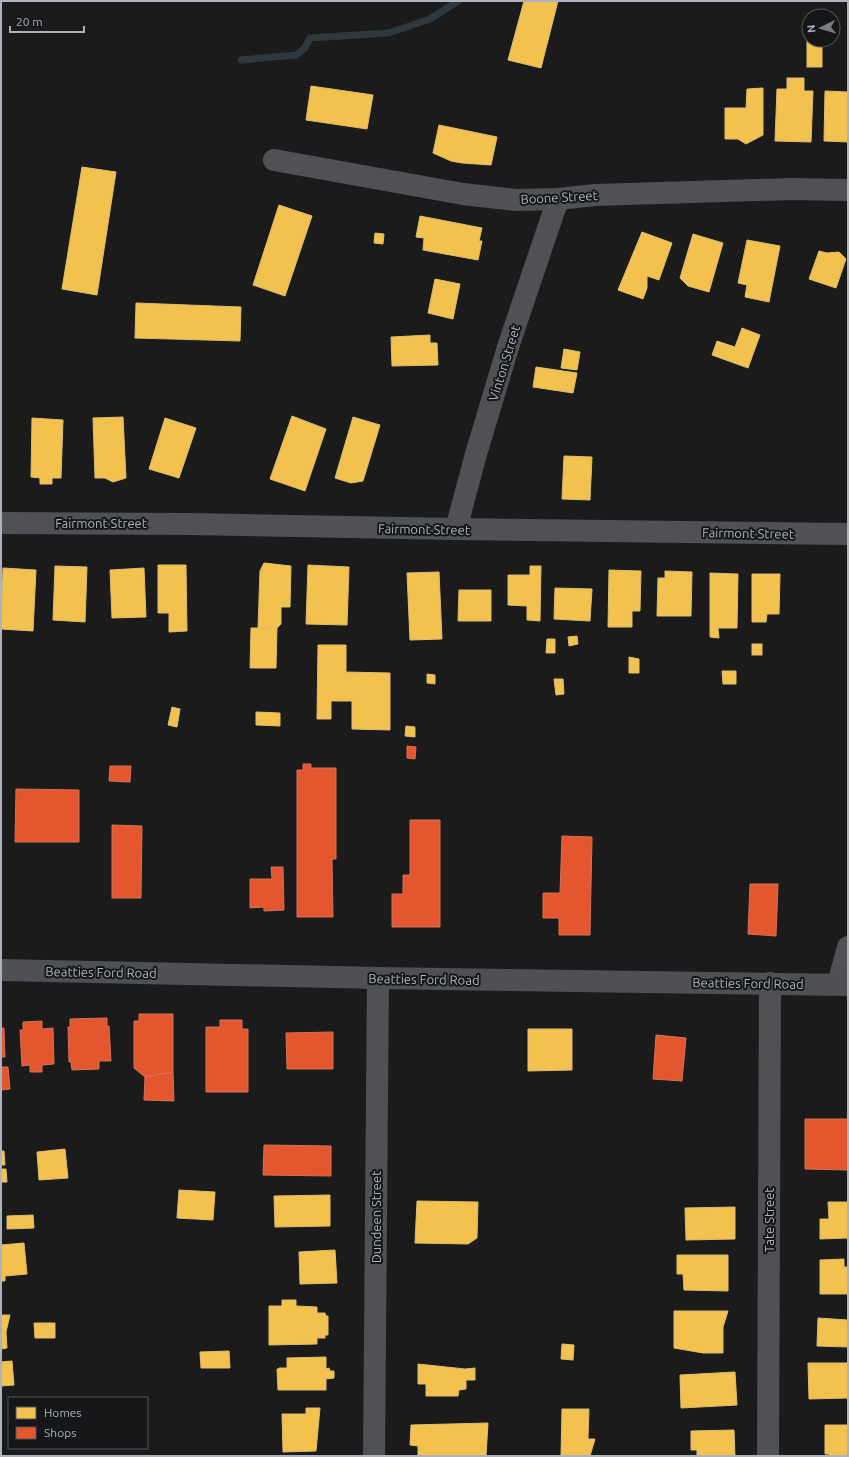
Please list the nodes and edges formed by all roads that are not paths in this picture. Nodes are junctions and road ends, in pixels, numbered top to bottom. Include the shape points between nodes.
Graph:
1 (274, 160) dead end
2 (848, 190) edge
3 (558, 199) junction
4 (1, 523) edge
5 (456, 530) junction
6 (848, 534) edge
7 (848, 947) edge
8 (1, 970) edge
9 (378, 978) junction
10 (770, 983) junction
11 (843, 985) edge
12 (374, 1456) edge
13 (768, 1456) edge

1 - 3 street, Boone Street via 463,194 516,200
2 - 3 street, Boone Street via 611,194
3 - 5 street, Vinton Street via 476,454
4 - 5 street, Fairmont Street
5 - 6 street, Fairmont Street
7 - 11 street
8 - 9 main road, Beatties Ford Road
9 - 10 main road, Beatties Ford Road
9 - 12 street, Dundeen Street
10 - 11 main road, Beatties Ford Road
10 - 13 street, Tate Street

